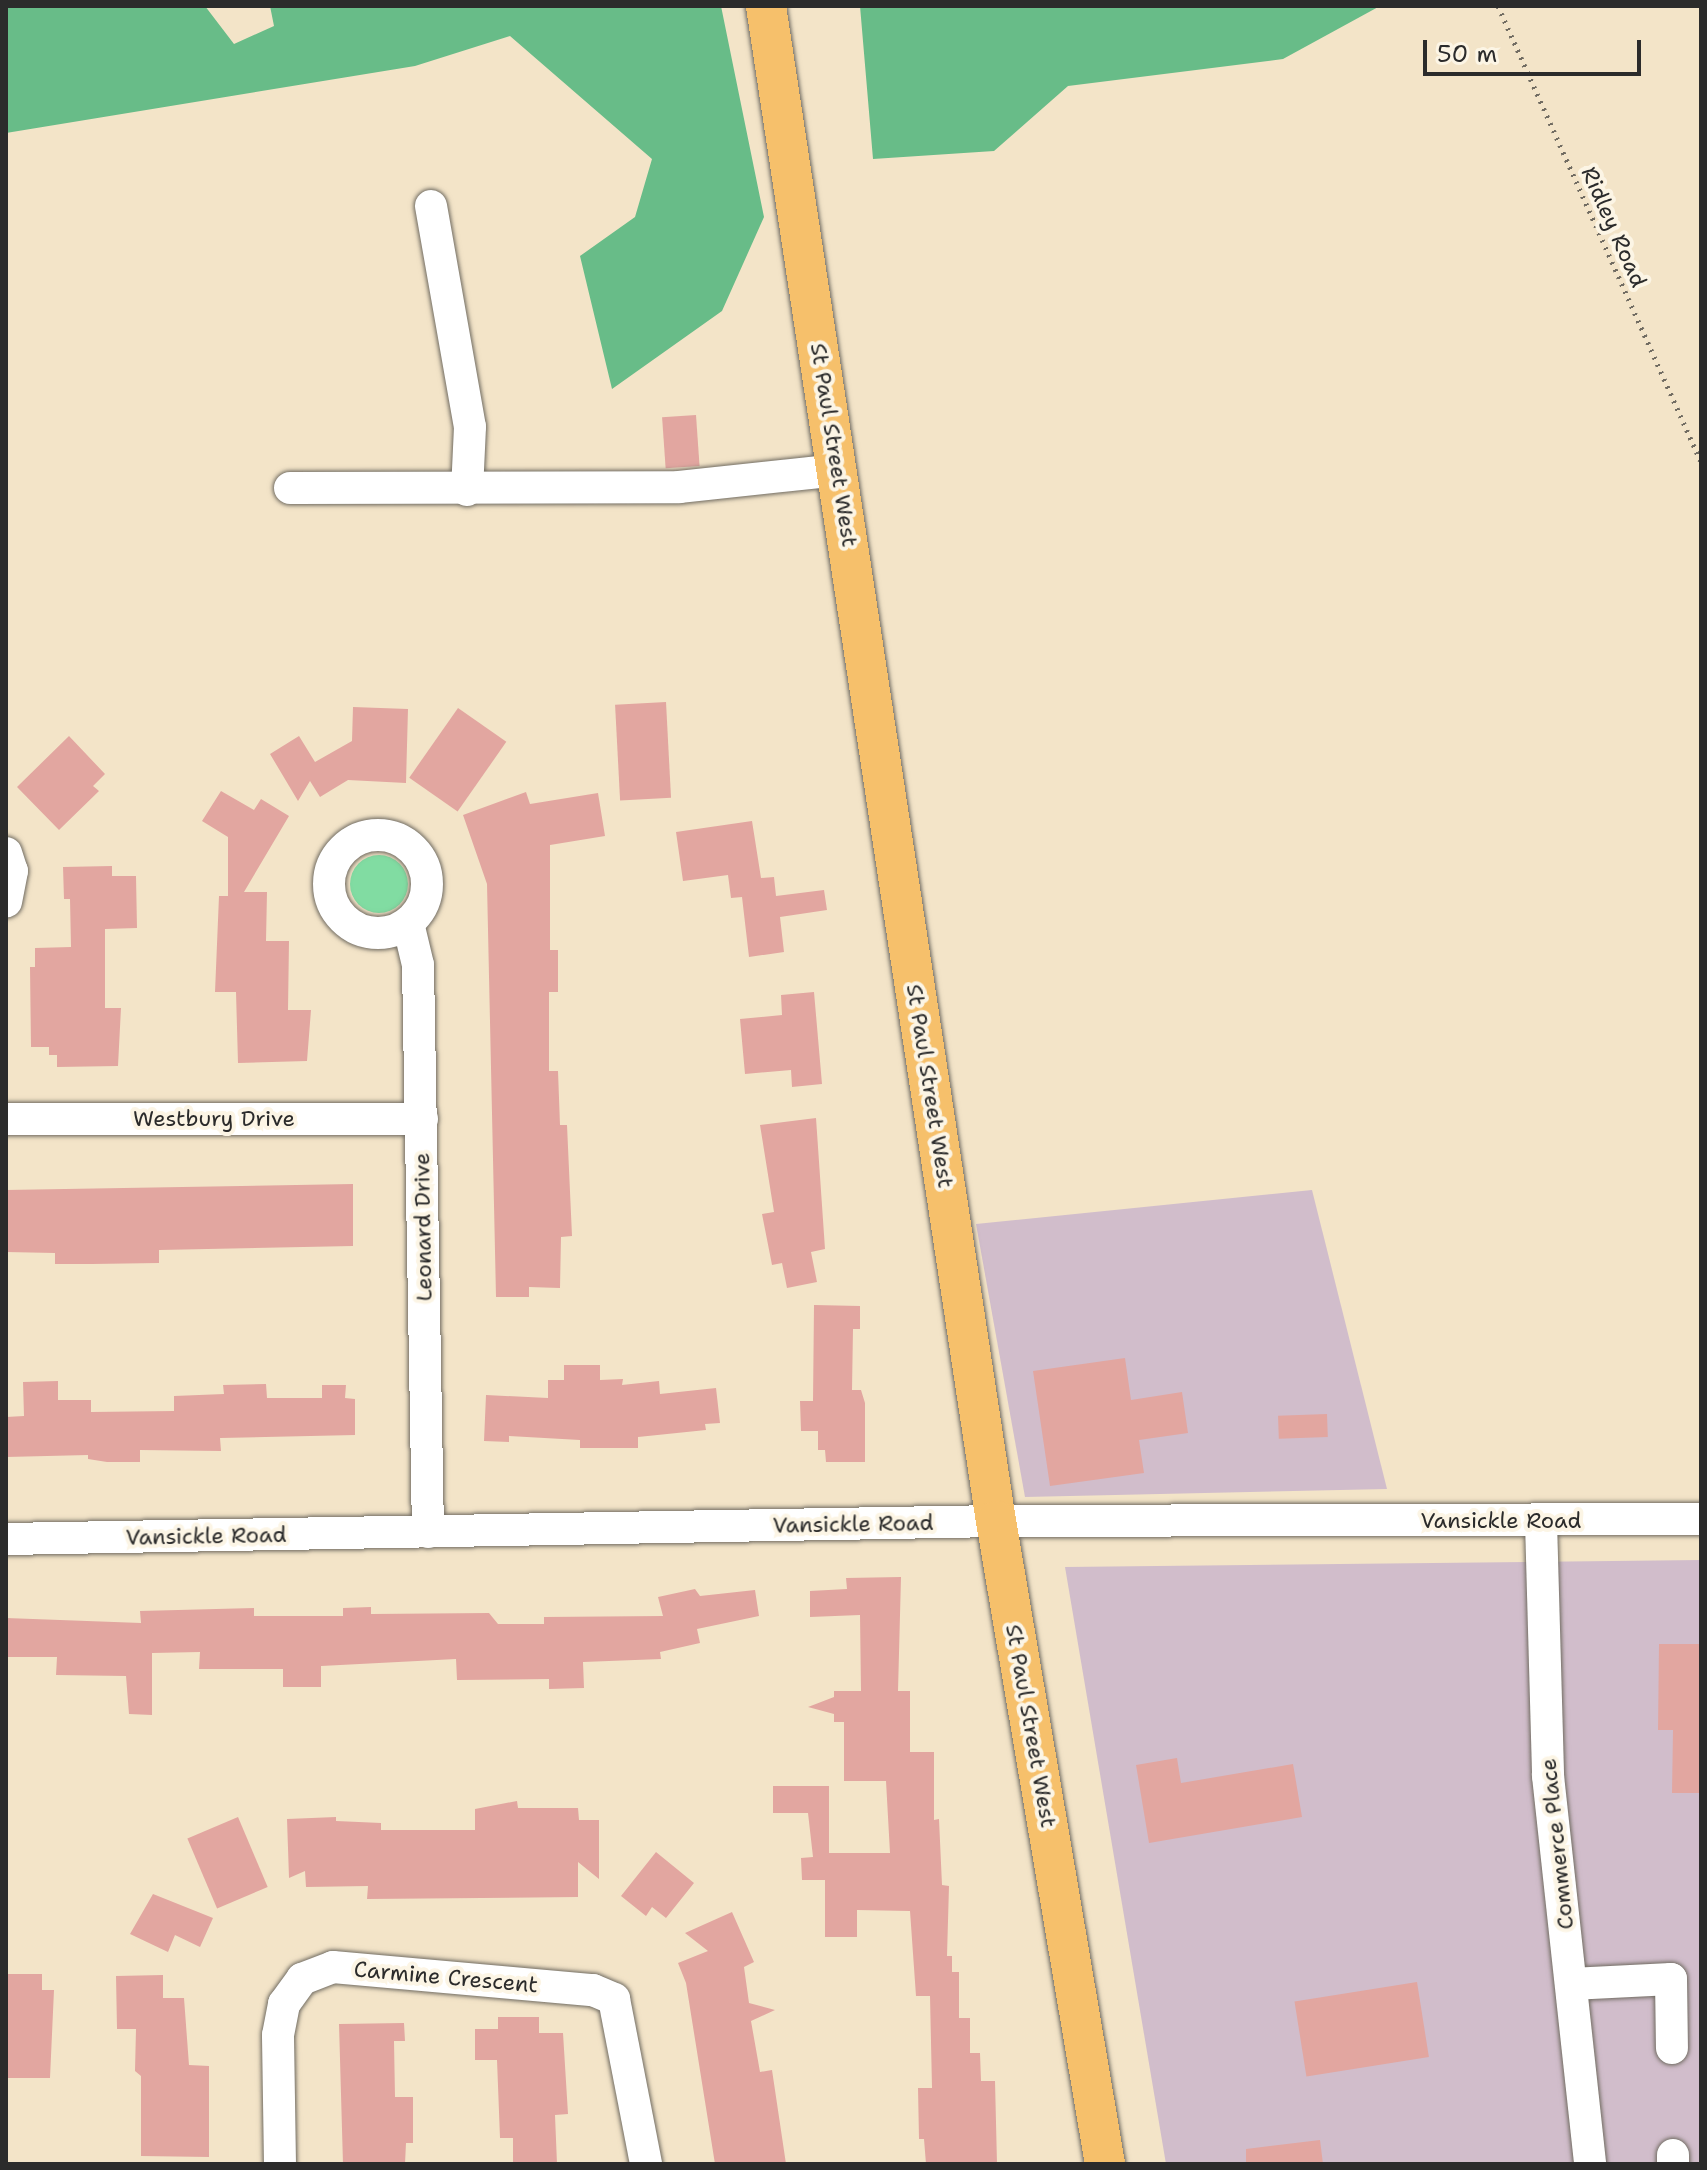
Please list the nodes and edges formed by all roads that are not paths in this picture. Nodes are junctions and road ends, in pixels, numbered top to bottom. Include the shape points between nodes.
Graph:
1 (766, 6) edge
2 (431, 206) dead end
3 (838, 470) junction
4 (290, 488) dead end
5 (467, 490) junction
6 (6, 853) edge
7 (6, 901) edge
8 (408, 923) dead end
9 (6, 1119) edge
10 (422, 1119) junction
11 (1701, 1519) edge
12 (996, 1521) junction
13 (1541, 1522) junction
14 (428, 1532) junction
15 (6, 1539) edge
16 (1571, 1984) junction
17 (1672, 2048) dead end
18 (280, 2164) edge
19 (646, 2164) edge
20 (1105, 2164) edge
21 (1590, 2164) edge

1 - 3 main road, St Paul Street West
2 - 5 street via 470,427
3 - 5 street via 679,487
3 - 12 main road, St Paul Street West
4 - 5 street
6 - 7 street via 12,871
8 - 10 street, Leonard Drive via 418,965
9 - 10 street, Westbury Drive
10 - 14 street, Leonard Drive
11 - 13 street, Vansickle Road
12 - 13 street, Vansickle Road
12 - 14 street, Vansickle Road
12 - 20 main road, St Paul Street West
13 - 16 street, Commerce Place via 1548,1776
14 - 15 street, Vansickle Road
16 - 17 street via 1671,1979
16 - 21 street, Commerce Place
18 - 19 street, Carmine Crescent via 278,2035 284,2004 302,1979 333,1967 593,1990 614,1999

